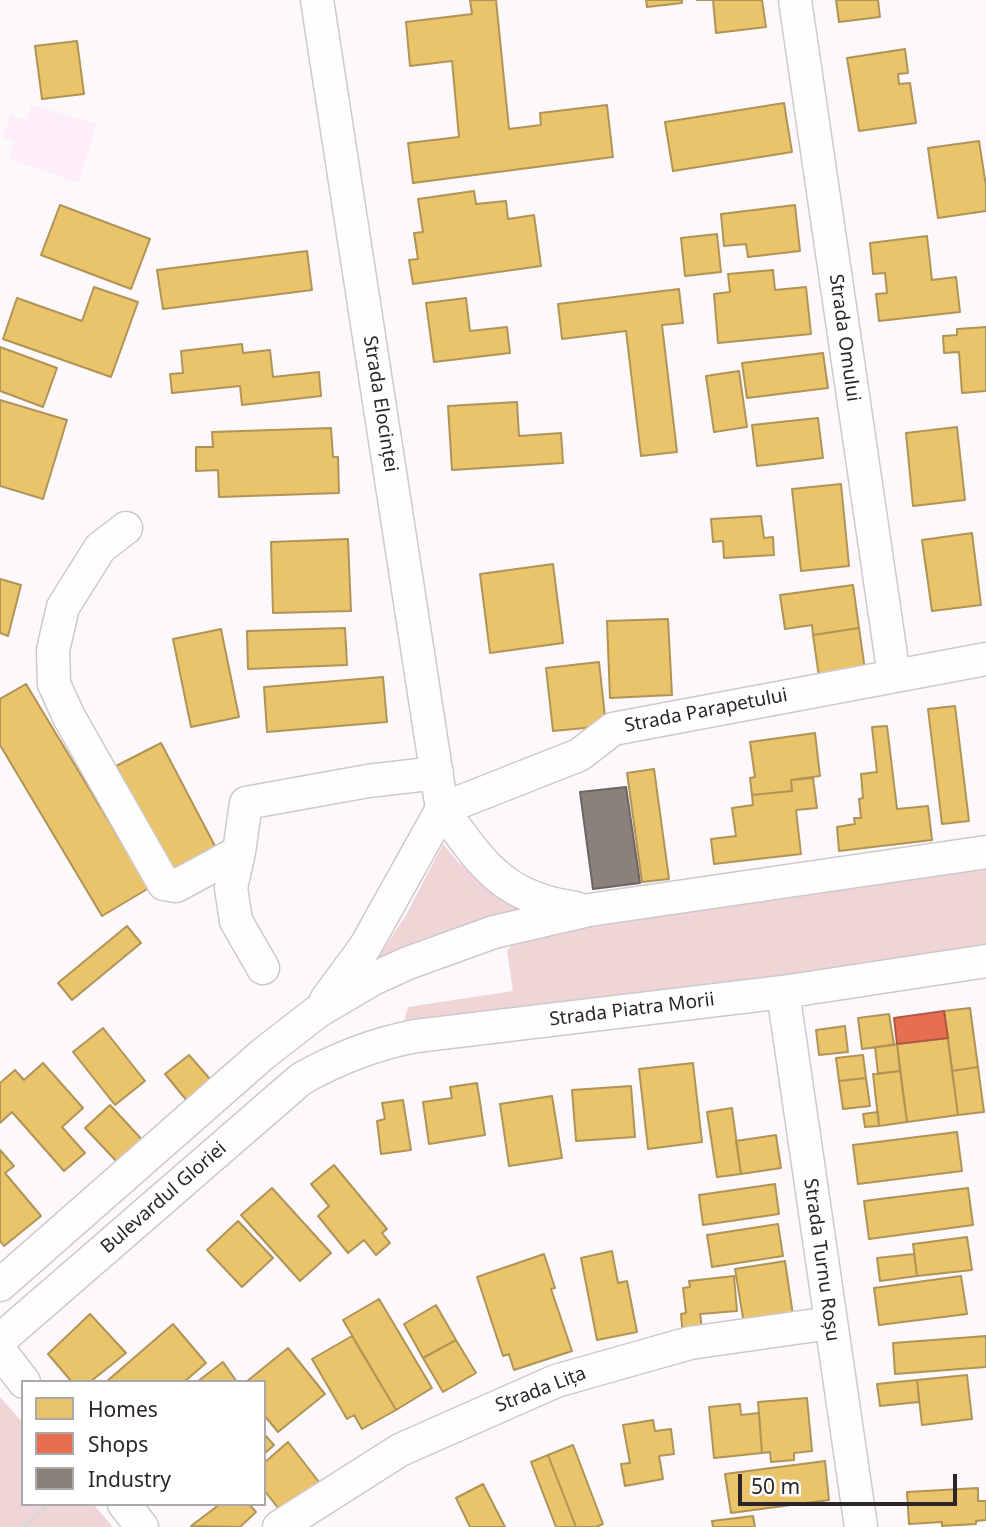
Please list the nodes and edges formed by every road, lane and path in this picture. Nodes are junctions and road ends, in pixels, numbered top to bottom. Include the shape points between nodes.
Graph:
1 (317, 0) edge
2 (795, 0) edge
3 (126, 528) dead end
4 (986, 659) edge
5 (894, 676) junction
6 (437, 773) junction
7 (442, 809) junction
8 (239, 852) junction
9 (986, 852) edge
10 (589, 910) junction
11 (986, 961) edge
12 (263, 968) dead end
13 (783, 992) junction
14 (317, 1012) junction
15 (332, 1061) junction
16 (0, 1285) edge
17 (830, 1323) junction
18 (0, 1340) edge
19 (0, 1351) edge
20 (22, 1380) edge
21 (48, 1506) edge
22 (126, 1506) edge
23 (23, 1527) edge
24 (142, 1527) edge
25 (279, 1527) edge
26 (861, 1527) edge

1 - 6 street, Strada Elocinței
2 - 5 street, Strada Omului
3 - 8 street via 100,548 63,607 53,650 54,684 164,884 176,887
4 - 5 street, Strada Parapetului
5 - 7 street, Strada Parapetului via 613,729 579,755
6 - 7 street, Strada Elocinței
6 - 8 street via 246,803
7 - 10 street via 500,880 521,894
7 - 14 street via 365,947
8 - 12 street via 231,888 236,921
9 - 10 street
10 - 14 street via 517,925 443,948 373,979
11 - 13 street, Strada Piatra Morii
13 - 15 street, Strada Piatra Morii via 416,1036
13 - 17 street, Strada Turnu Roșu
14 - 15 street
14 - 16 street
15 - 18 street, Bulevardul Gloriei via 301,1079
17 - 25 street, Strada Lița via 690,1343 556,1381 400,1450
17 - 26 street, Strada Turnu Roșu
19 - 20 street
21 - 23 path
22 - 24 street

